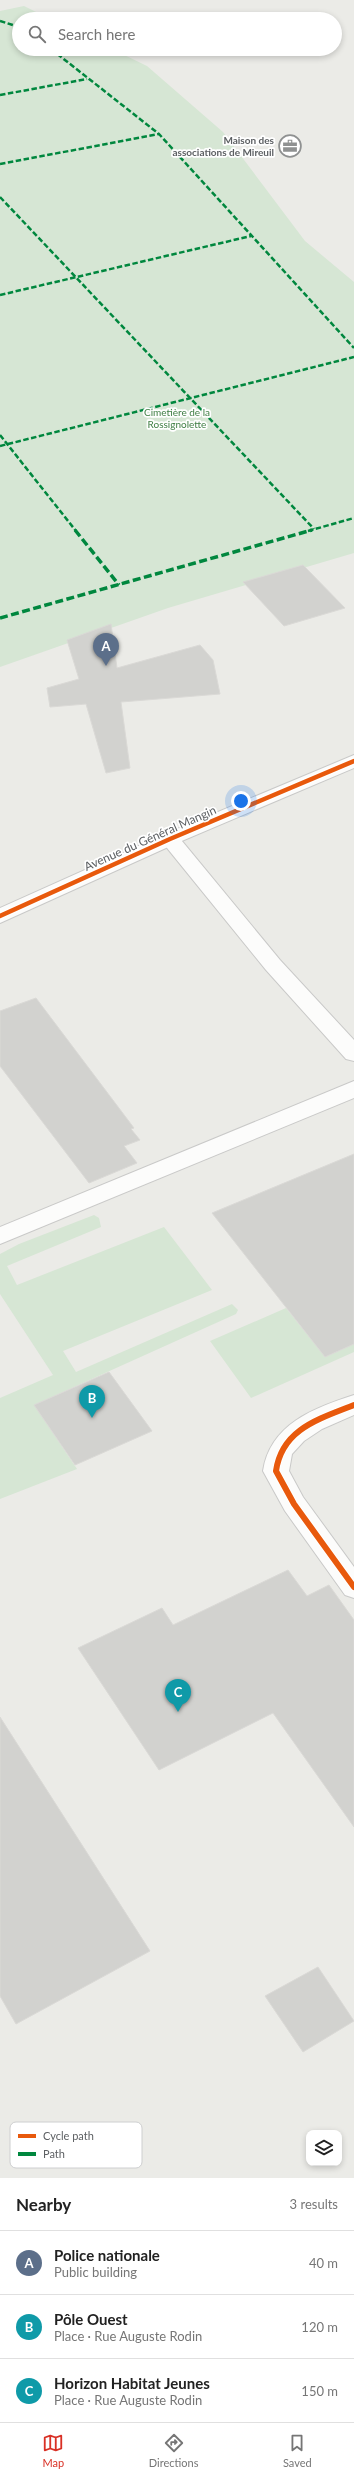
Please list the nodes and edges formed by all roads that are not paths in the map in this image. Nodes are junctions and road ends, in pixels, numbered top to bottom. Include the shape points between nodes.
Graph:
1 (354, 761) edge
2 (170, 839) junction
3 (0, 916) edge
4 (354, 1054) edge
5 (354, 1089) edge
6 (0, 1236) edge
7 (354, 1405) edge
8 (354, 1587) edge

1 - 2 street, Avenue du Général Mangin
2 - 3 street, Avenue du Général Mangin
2 - 4 street via 273,965
5 - 6 street
7 - 8 street via 319,1419 295,1433 281,1450 276,1471 294,1504

